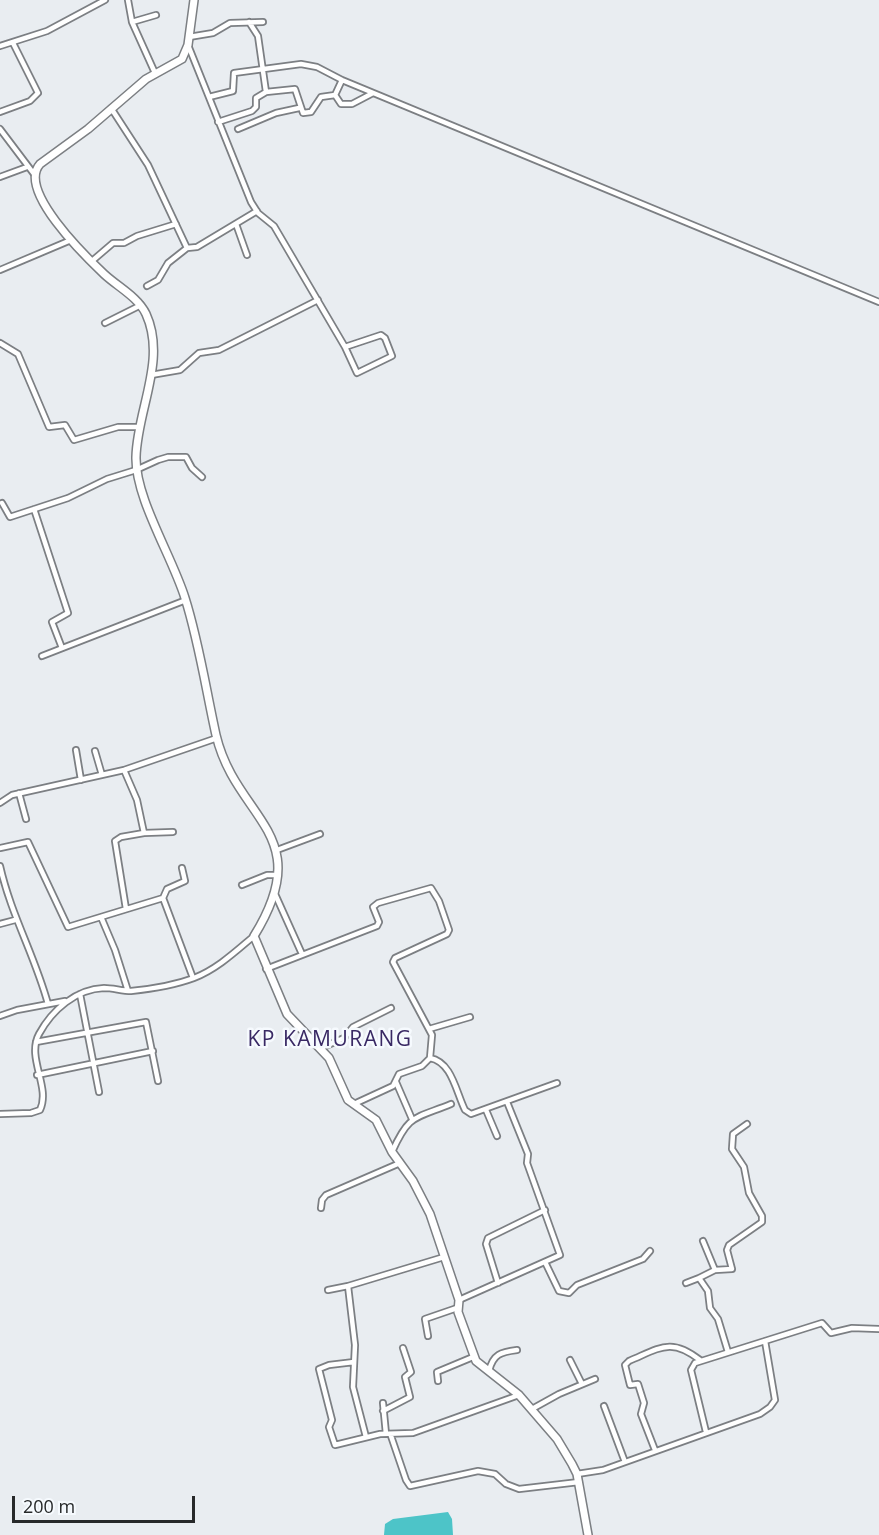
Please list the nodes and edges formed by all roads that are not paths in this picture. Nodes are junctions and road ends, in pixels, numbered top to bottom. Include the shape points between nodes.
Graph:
1 (105, 0) edge
2 (128, 0) edge
3 (194, 0) edge
4 (156, 15) dead end
5 (132, 22) junction
6 (249, 22) junction
7 (263, 22) dead end
8 (189, 41) junction
9 (14, 43) junction
10 (0, 46) edge
11 (264, 68) junction
12 (155, 73) junction
13 (342, 80) junction
14 (266, 92) junction
15 (373, 93) junction
16 (334, 95) junction
17 (209, 97) junction
18 (111, 108) junction
19 (299, 108) junction
20 (0, 112) edge
21 (218, 122) junction
22 (0, 129) edge
23 (238, 129) dead end
24 (27, 167) junction
25 (34, 174) junction
26 (0, 177) edge
27 (257, 211) junction
28 (176, 224) junction
29 (236, 224) junction
30 (71, 240) junction
31 (187, 249) junction
32 (247, 255) dead end
33 (92, 261) junction
34 (0, 270) edge
35 (147, 286) dead end
36 (318, 300) junction
37 (879, 302) edge
38 (141, 305) junction
39 (105, 323) dead end
40 (0, 343) edge
41 (345, 347) junction
42 (151, 375) junction
43 (138, 427) junction
44 (136, 470) junction
45 (202, 477) dead end
46 (2, 503) dead end
47 (34, 509) junction
48 (186, 600) junction
49 (62, 648) junction
50 (42, 656) dead end
51 (217, 738) junction
52 (76, 750) dead end
53 (95, 751) dead end
54 (124, 770) junction
55 (102, 776) junction
56 (81, 780) junction
57 (19, 793) junction
58 (0, 803) edge
59 (26, 819) dead end
60 (173, 832) dead end
61 (144, 833) junction
62 (320, 834) dead end
63 (0, 848) edge
64 (277, 850) junction
65 (0, 866) edge
66 (182, 868) dead end
67 (276, 875) junction
68 (242, 885) dead end
69 (275, 894) junction
70 (163, 897) junction
71 (126, 909) junction
72 (101, 917) junction
73 (15, 920) junction
74 (0, 924) edge
75 (254, 936) junction
76 (302, 954) junction
77 (266, 969) junction
78 (193, 978) junction
79 (128, 991) junction
80 (80, 994) junction
81 (65, 1001) junction
82 (48, 1004) junction
83 (391, 1008) dead end
84 (0, 1016) edge
85 (470, 1017) dead end
86 (429, 1029) junction
87 (87, 1032) junction
88 (36, 1042) junction
89 (321, 1048) junction
90 (153, 1052) junction
91 (430, 1058) junction
92 (93, 1063) junction
93 (38, 1075) junction
94 (158, 1081) dead end
95 (396, 1082) junction
96 (557, 1083) dead end
97 (99, 1092) dead end
98 (507, 1102) junction
99 (354, 1104) junction
100 (451, 1104) dead end
101 (486, 1110) junction
102 (0, 1114) edge
103 (412, 1119) junction
104 (747, 1124) dead end
105 (497, 1136) dead end
106 (392, 1152) junction
107 (400, 1163) junction
108 (321, 1208) dead end
109 (545, 1210) junction
110 (703, 1241) dead end
111 (650, 1251) dead end
112 (444, 1257) junction
113 (545, 1262) junction
114 (715, 1270) junction
115 (699, 1278) junction
116 (498, 1283) junction
117 (686, 1283) dead end
118 (348, 1286) junction
119 (328, 1290) dead end
120 (459, 1300) junction
121 (457, 1308) junction
122 (879, 1329) edge
123 (429, 1336) dead end
124 (765, 1341) junction
125 (402, 1348) dead end
126 (517, 1350) dead end
127 (728, 1352) junction
128 (473, 1357) junction
129 (570, 1360) dead end
130 (700, 1360) junction
131 (354, 1362) junction
132 (489, 1371) junction
133 (596, 1379) dead end
134 (438, 1381) dead end
135 (582, 1384) junction
136 (519, 1395) junction
137 (383, 1403) dead end
138 (604, 1406) dead end
139 (532, 1409) junction
140 (384, 1411) junction
141 (706, 1432) junction
142 (388, 1435) junction
143 (366, 1437) junction
144 (655, 1450) junction
145 (625, 1462) junction
146 (578, 1478) junction
147 (588, 1535) edge

1 - 9 street via 47,31
2 - 5 street
3 - 8 street
4 - 5 street
5 - 12 street
6 - 7 street
6 - 8 street via 230,23
6 - 11 street via 258,36
8 - 12 street via 178,63
8 - 17 street
9 - 10 street
9 - 20 street via 38,93 30,101
11 - 13 street via 301,64
11 - 14 street
11 - 17 street via 234,73 233,91
12 - 18 street
13 - 15 street
13 - 16 street
14 - 19 street via 295,89
14 - 21 street via 256,98 252,111
15 - 16 street via 352,104 341,104
15 - 37 street
16 - 19 street via 321,97 307,113
17 - 21 street
18 - 25 street via 40,164
18 - 28 street via 148,165
19 - 23 street
21 - 27 street
22 - 24 street
24 - 25 street
24 - 26 street
25 - 30 street via 36,188
27 - 29 street
27 - 36 street via 274,226
28 - 31 street
28 - 33 street via 124,243 113,243
29 - 31 street
29 - 32 street
30 - 33 street
30 - 34 street
31 - 35 street via 168,263 158,280
33 - 38 street
36 - 41 street
36 - 42 street via 219,350 199,353 180,370
38 - 39 street
38 - 42 street via 153,338
40 - 43 street via 18,354 50,427 64,425 74,440 118,427
41 - 41 street via 357,373 392,356 381,335
42 - 43 street
43 - 44 street
44 - 45 street via 168,457 186,457
44 - 47 street
44 - 48 street
46 - 47 street via 10,517
47 - 49 street via 68,613 52,622
48 - 49 street
48 - 51 street
49 - 50 street
51 - 54 street
51 - 64 street via 230,769
52 - 56 street
53 - 55 street
54 - 55 street
54 - 61 street via 137,800
55 - 56 street
56 - 57 street
57 - 58 street
57 - 59 street
60 - 61 street
61 - 71 street via 115,841
62 - 64 street
63 - 72 street via 28,842 68,927
64 - 67 street
65 - 73 street
66 - 70 street via 185,881 167,889
67 - 68 street via 267,874
67 - 69 street
69 - 75 street
69 - 76 street
70 - 71 street
70 - 78 street
71 - 72 street
72 - 79 street
73 - 74 street
73 - 82 street via 36,962
75 - 77 street
75 - 78 street via 218,966
76 - 77 street
76 - 86 street via 378,926 373,907 378,903 431,888 440,901 447,934 393,962
77 - 89 street via 287,1014
78 - 79 street
79 - 80 street via 105,988
80 - 81 street
80 - 87 street
81 - 82 street
81 - 88 street
82 - 84 street
83 - 89 street
85 - 86 street
86 - 91 street via 433,1043
87 - 88 street
87 - 90 street via 145,1021
87 - 92 street
88 - 93 street
89 - 99 street
90 - 92 street
90 - 94 street
91 - 95 street via 422,1066 399,1074
91 - 101 street via 446,1066 466,1112
92 - 93 street
92 - 97 street
93 - 102 street via 42,1092 40,1110
95 - 99 street
95 - 103 street
96 - 98 street
98 - 101 street
98 - 109 street
99 - 106 street via 375,1120
100 - 103 street
101 - 105 street
103 - 106 street via 396,1139
104 - 114 street via 733,1134 732,1149 744,1167 749,1192 762,1218 759,1225 729,1245 732,1269
106 - 107 street
107 - 108 street via 326,1195
107 - 112 street via 423,1198
109 - 113 street via 560,1255
109 - 116 street via 488,1238 486,1244
110 - 114 street
111 - 113 street via 643,1259 577,1285 569,1293 559,1291
112 - 118 street
112 - 120 street
113 - 116 street
114 - 115 street
115 - 117 street
115 - 127 street via 708,1291 710,1308 718,1319
116 - 120 street
118 - 119 street
118 - 131 street
120 - 121 street
121 - 123 street via 425,1319
121 - 128 street
122 - 124 street via 852,1328 831,1333 822,1323
124 - 127 street
124 - 141 street via 774,1403 760,1414
125 - 140 street via 411,1372 405,1377 410,1397
126 - 132 street via 498,1354
127 - 130 street
128 - 132 street
128 - 134 street via 437,1372
129 - 135 street
130 - 141 street via 691,1370
130 - 144 street via 685,1348 667,1345 625,1365 630,1385 638,1384 642,1391 641,1414
131 - 143 street via 356,1403
131 - 143 street via 324,1366 319,1372 335,1445
132 - 136 street
133 - 135 street
135 - 139 street
136 - 139 street
136 - 142 street via 413,1434
137 - 140 street
138 - 145 street
139 - 146 street via 557,1438
140 - 142 street
141 - 144 street
142 - 143 street
142 - 146 street via 405,1480 411,1486 478,1472 495,1474 519,1489
144 - 145 street
145 - 146 street
146 - 147 street

